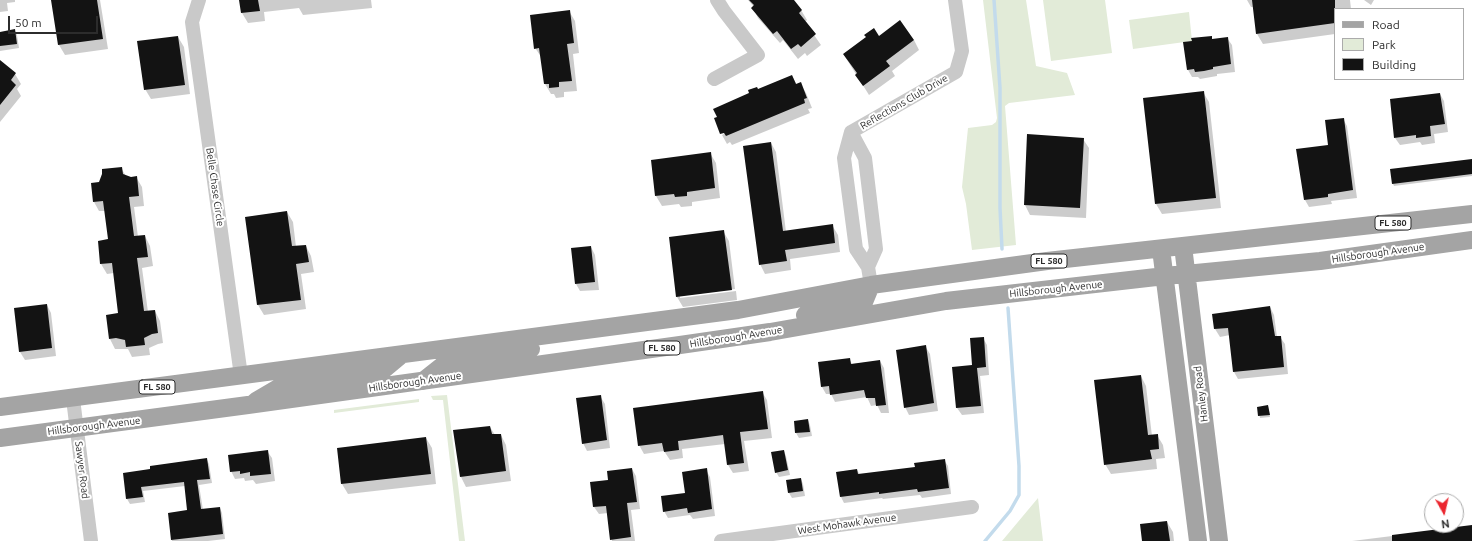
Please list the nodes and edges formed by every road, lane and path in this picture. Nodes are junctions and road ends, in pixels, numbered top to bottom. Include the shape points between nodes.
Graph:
1 (199, 0) edge
2 (717, 0) edge
3 (955, 0) edge
4 (714, 79) dead end
5 (851, 132) junction
6 (1472, 214) edge
7 (1472, 240) edge
8 (1183, 246) junction
9 (1161, 249) junction
10 (868, 267) junction
11 (1186, 274) junction
12 (1165, 276) junction
13 (871, 285) junction
14 (789, 300) junction
15 (665, 319) junction
16 (595, 328) junction
17 (770, 332) junction
18 (680, 345) junction
19 (402, 354) junction
20 (573, 360) junction
21 (241, 376) junction
22 (423, 381) junction
23 (73, 399) junction
24 (248, 405) junction
25 (0, 407) edge
26 (77, 428) junction
27 (0, 438) edge
28 (1212, 487) junction
29 (1192, 491) junction
30 (972, 507) dead end
31 (91, 541) edge
32 (721, 541) edge
33 (1198, 541) edge
34 (1219, 541) edge

1 - 21 street, Belle Chase Circle via 192,22
2 - 4 street via 758,55
3 - 5 street, Reflections Club Drive via 962,51 956,72
5 - 10 street, Reflections Club Drive via 844,158 856,249
5 - 10 street, Reflections Club Drive via 865,158 869,188 876,249
6 - 8 main road, FL 580
7 - 11 main road, Hillsborough Avenue / FL 580 via 1320,261
8 - 9 main road, FL 580
8 - 11 main road, Hanley Road
9 - 12 main road, Hanley Road
9 - 13 main road, FL 580 via 1047,261
10 - 13 street, Reflections Club Drive
11 - 12 main road, Hillsborough Avenue / FL 580
11 - 28 main road, Hanley Road
12 - 17 main road, Hillsborough Avenue / FL 580 via 946,301
12 - 29 main road, Hanley Road
13 - 14 main road, FL 580
13 - 17 main road via 864,302 812,312
14 - 15 main road, FL 580
14 - 18 main road via 738,321 698,328
15 - 16 main road, FL 580
15 - 20 main road via 662,337 609,344
16 - 19 main road, FL 580
16 - 22 main road via 567,344 447,362
17 - 18 main road, Hillsborough Avenue / FL 580
18 - 20 main road, Hillsborough Avenue / FL 580
19 - 21 main road, FL 580
19 - 24 main road via 383,370 285,384
20 - 22 main road, Hillsborough Avenue / FL 580
21 - 23 main road, FL 580
22 - 24 main road, Hillsborough Avenue / FL 580
23 - 25 main road, FL 580
23 - 26 street, Sawyer Road
24 - 26 main road, Hillsborough Avenue / FL 580
26 - 27 main road, Hillsborough Avenue / FL 580
26 - 31 street, Sawyer Road
28 - 29 main road
28 - 34 main road, Hanley Road
29 - 33 main road, Hanley Road
30 - 32 street, West Mohawk Avenue

